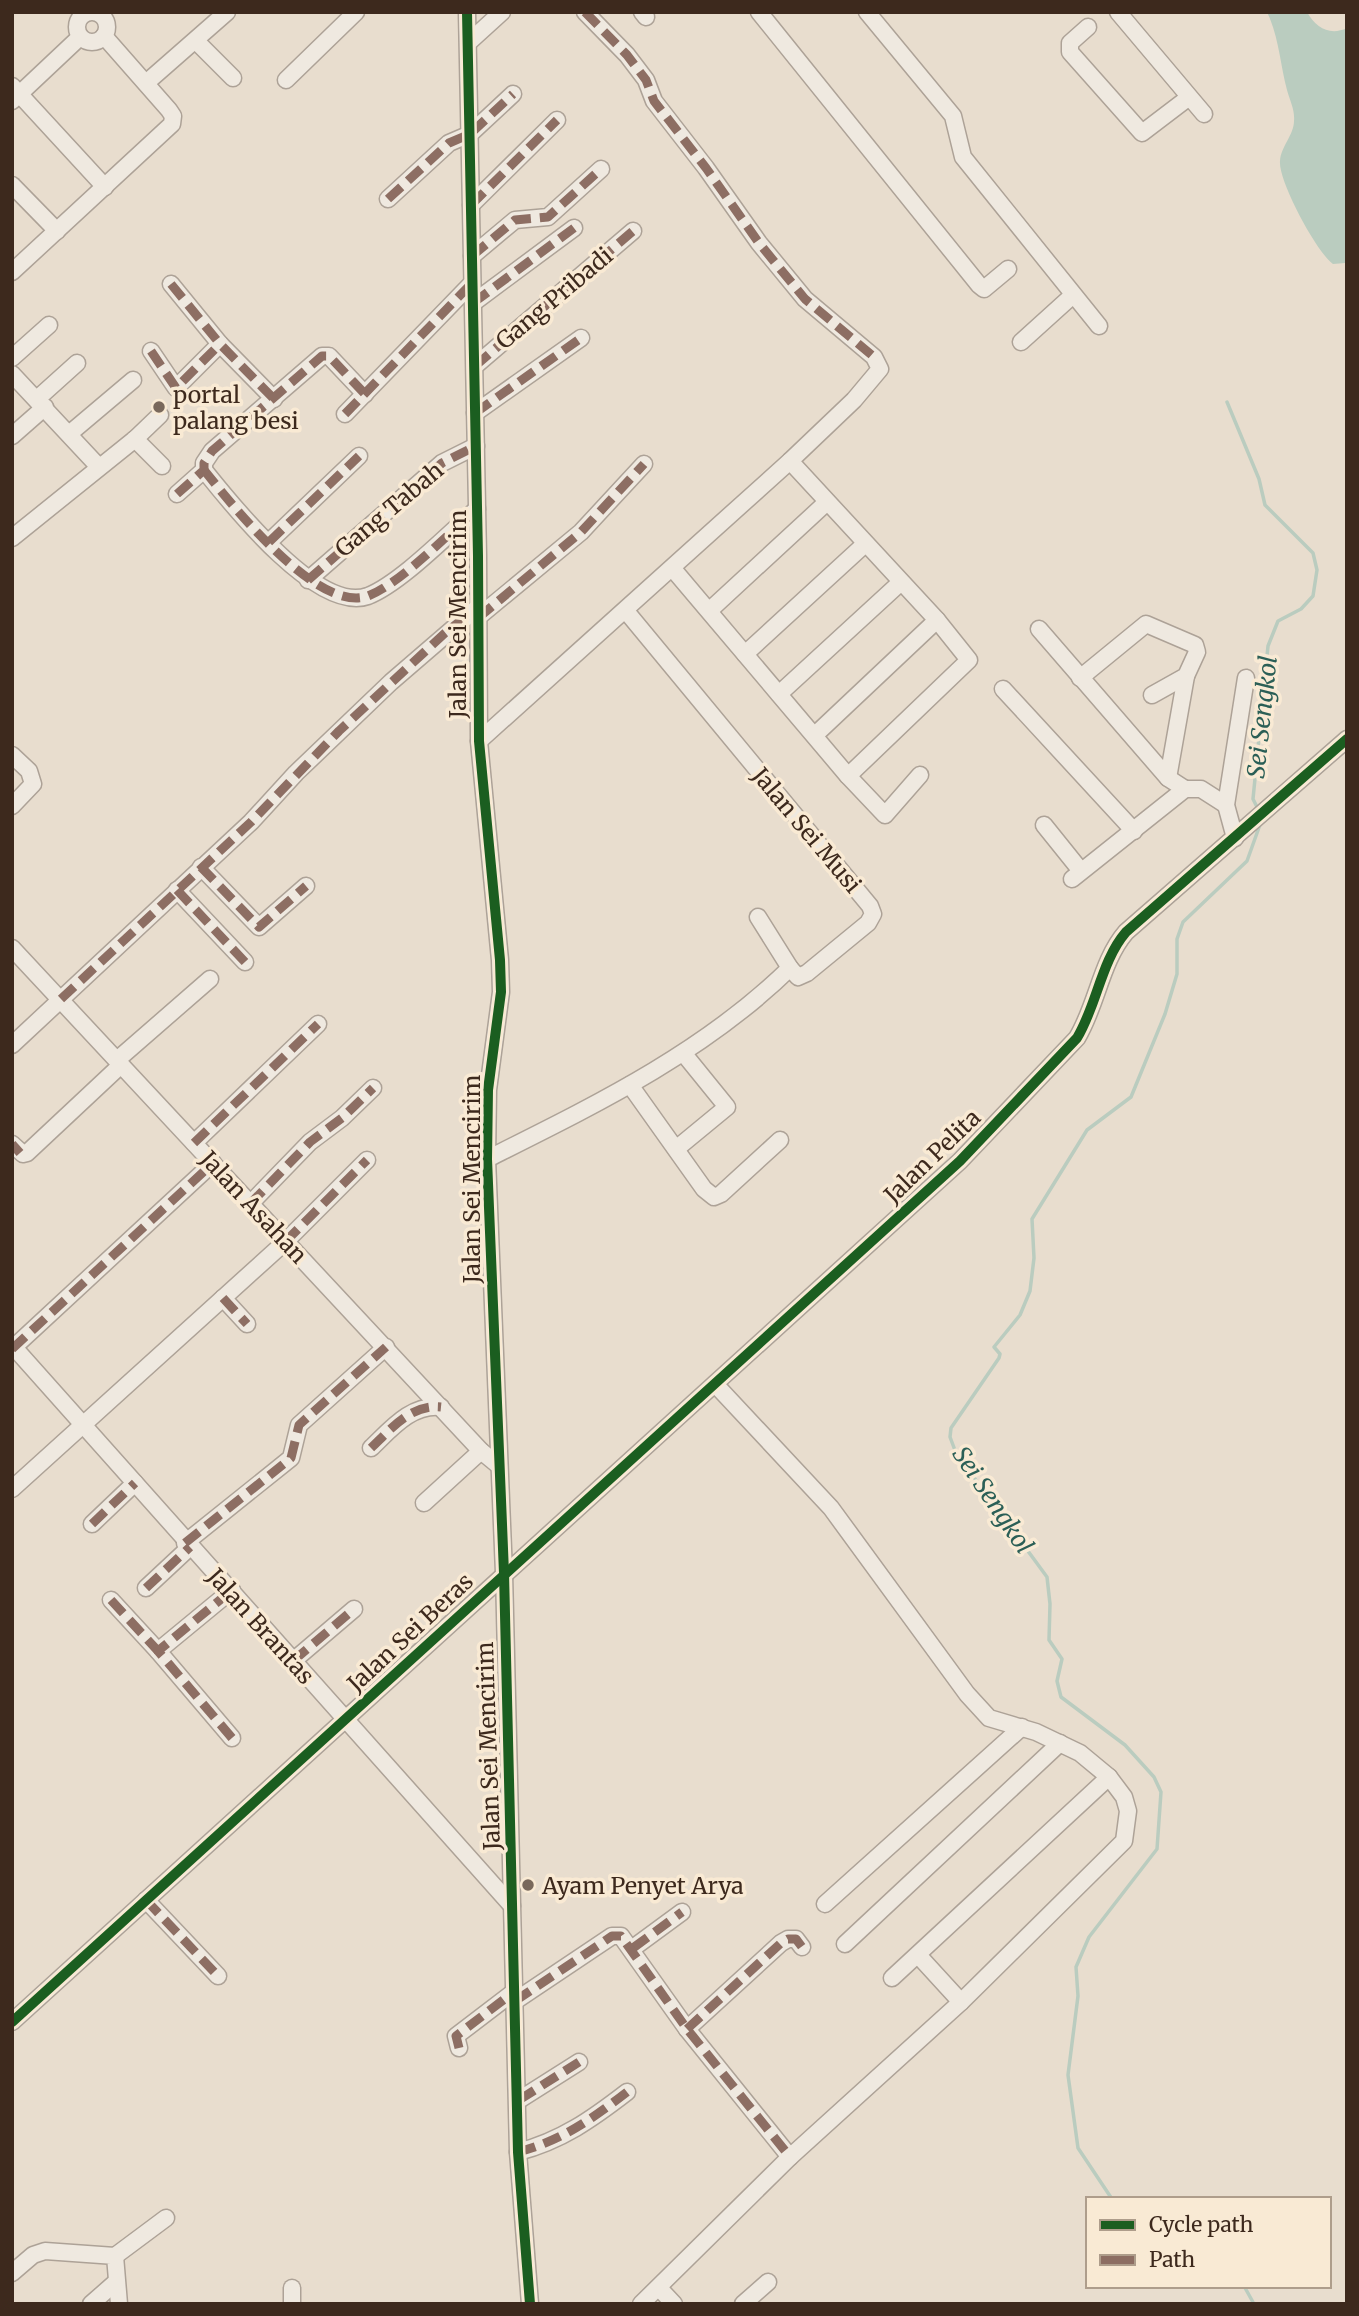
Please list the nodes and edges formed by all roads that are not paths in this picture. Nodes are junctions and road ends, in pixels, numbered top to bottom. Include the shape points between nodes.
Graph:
1 (227, 12) edge
2 (356, 12) edge
3 (467, 12) edge
4 (502, 12) edge
5 (585, 12) edge
6 (759, 12) edge
7 (867, 12) edge
8 (1118, 12) edge
9 (101, 13) edge
10 (80, 14) edge
11 (1088, 27) dead end
12 (104, 36) junction
13 (80, 37) junction
14 (196, 41) junction
15 (469, 42) junction
16 (233, 78) dead end
17 (286, 80) dead end
18 (146, 83) junction
19 (15, 93) edge
20 (513, 94) dead end
21 (1188, 98) junction
22 (1204, 114) dead end
23 (557, 120) dead end
24 (470, 134) junction
25 (601, 169) dead end
26 (12, 185) edge
27 (105, 187) junction
28 (388, 198) dead end
29 (471, 205) junction
30 (574, 228) dead end
31 (57, 231) junction
32 (633, 231) dead end
33 (472, 256) junction
34 (1008, 268) dead end
35 (12, 272) edge
36 (472, 283) junction
37 (171, 284) dead end
38 (1073, 295) junction
39 (473, 303) junction
40 (49, 325) dead end
41 (1100, 327) dead end
42 (581, 338) dead end
43 (1021, 342) dead end
44 (220, 344) junction
45 (151, 351) dead end
46 (12, 358) edge
47 (77, 363) dead end
48 (475, 366) junction
49 (12, 374) edge
50 (132, 380) dead end
51 (365, 394) junction
52 (274, 399) junction
53 (41, 403) junction
54 (475, 413) junction
55 (345, 414) dead end
56 (160, 415) dead end
57 (69, 434) junction
58 (12, 436) edge
59 (135, 439) junction
60 (476, 446) junction
61 (359, 456) dead end
62 (790, 461) junction
63 (644, 464) dead end
64 (162, 466) dead end
65 (100, 467) junction
66 (204, 470) junction
67 (177, 494) dead end
68 (827, 502) junction
69 (477, 509) junction
70 (12, 538) edge
71 (270, 542) junction
72 (865, 544) junction
73 (673, 569) junction
74 (308, 580) junction
75 (901, 582) junction
76 (710, 610) junction
77 (626, 611) junction
78 (477, 613) junction
79 (937, 620) junction
80 (1039, 629) dead end
81 (745, 654) junction
82 (1186, 676) junction
83 (1080, 678) junction
84 (1246, 678) dead end
85 (1003, 689) dead end
86 (779, 694) junction
87 (1152, 695) dead end
88 (815, 735) junction
89 (1347, 739) edge
90 (479, 741) junction
91 (12, 755) edge
92 (920, 775) dead end
93 (848, 776) junction
94 (1168, 778) junction
95 (1185, 789) junction
96 (1226, 805) junction
97 (12, 806) edge
98 (1044, 825) dead end
99 (1134, 831) junction
100 (1236, 838) junction
101 (201, 867) junction
102 (306, 886) dead end
103 (177, 890) junction
104 (758, 917) dead end
105 (12, 947) edge
106 (245, 962) dead end
107 (790, 968) junction
108 (210, 979) dead end
109 (61, 999) junction
110 (318, 1024) dead end
111 (12, 1045) edge
112 (684, 1054) junction
113 (119, 1062) junction
114 (630, 1085) junction
115 (373, 1088) dead end
116 (780, 1140) dead end
117 (194, 1143) junction
118 (12, 1144) edge
119 (676, 1149) junction
120 (487, 1159) junction
121 (367, 1160) dead end
122 (213, 1163) junction
123 (250, 1204) junction
124 (285, 1242) junction
125 (223, 1298) junction
126 (247, 1324) dead end
127 (13, 1347) edge
128 (386, 1347) junction
129 (715, 1384) junction
130 (441, 1407) junction
131 (82, 1426) junction
132 (371, 1448) dead end
133 (481, 1451) junction
134 (498, 1465) junction
135 (135, 1483) junction
136 (12, 1489) edge
137 (424, 1503) dead end
138 (92, 1524) dead end
139 (188, 1545) junction
140 (504, 1573) junction
141 (146, 1588) dead end
142 (232, 1590) junction
143 (111, 1601) dead end
144 (354, 1609) dead end
145 (158, 1651) junction
146 (293, 1661) junction
147 (345, 1721) junction
148 (1022, 1727) junction
149 (232, 1738) dead end
150 (1060, 1744) junction
151 (1108, 1777) junction
152 (146, 1900) junction
153 (825, 1904) dead end
154 (512, 1906) junction
155 (682, 1912) dead end
156 (845, 1944) dead end
157 (802, 1947) dead end
158 (633, 1948) junction
159 (918, 1955) junction
160 (218, 1976) dead end
161 (892, 1978) dead end
162 (515, 1996) junction
163 (961, 2002) junction
164 (12, 2022) edge
165 (687, 2029) junction
166 (459, 2048) dead end
167 (579, 2062) dead end
168 (627, 2092) dead end
169 (519, 2100) junction
170 (518, 2152) junction
171 (790, 2157) junction
172 (166, 2218) dead end
173 (115, 2256) junction
174 (12, 2273) edge
175 (116, 2282) junction
176 (768, 2282) dead end
177 (659, 2288) junction
178 (91, 2304) edge
179 (119, 2304) edge
180 (530, 2304) edge
181 (641, 2304) edge
182 (674, 2304) edge
183 (743, 2304) edge

1 - 14 street
2 - 17 street
3 - 15 street, Jalan Sei Mencirim
4 - 15 street
5 - 62 street via 627,55 646,80 654,101 805,299 840,325 878,363 880,369 872,382
6 - 34 street via 979,285 989,287
7 - 38 street via 954,117 963,157
8 - 21 street
9 - 10 street
9 - 12 street via 106,22
10 - 13 street
11 - 21 street via 1070,43 1070,52 1142,134
12 - 13 street via 91,42
12 - 18 street
13 - 19 street
14 - 16 street
14 - 18 street
15 - 24 street, Jalan Sei Mencirim
18 - 27 street via 169,110 172,124
19 - 27 street
20 - 24 street
21 - 22 street
23 - 29 street
24 - 28 street via 449,143
24 - 29 street, Jalan Sei Mencirim
25 - 33 street via 548,217 515,220
26 - 31 street
27 - 31 street
29 - 33 street, Jalan Sei Mencirim
30 - 39 street
31 - 35 street
32 - 48 street, Gang Pribadi
33 - 36 street, Jalan Sei Mencirim
36 - 39 street, Jalan Sei Mencirim
36 - 51 street
37 - 44 street
38 - 41 street
38 - 43 street
39 - 48 street, Jalan Sei Mencirim
40 - 46 street
42 - 54 street
44 - 45 street via 176,388
44 - 52 street
47 - 53 street
48 - 54 street, Jalan Sei Mencirim
49 - 53 street
50 - 57 street
51 - 52 street via 326,354
51 - 55 street
52 - 66 street via 212,451
53 - 57 street
53 - 58 street
54 - 60 street, Jalan Sei Mencirim
56 - 59 street
57 - 65 street
59 - 64 street
59 - 65 street
60 - 69 street, Jalan Sei Mencirim
60 - 74 street, Gang Tabah via 442,463
61 - 71 street
62 - 68 street
62 - 73 street
63 - 78 street via 581,532
65 - 70 street
66 - 67 street
66 - 71 street
68 - 72 street
68 - 76 street
69 - 74 street via 368,596 339,597
69 - 78 street, Jalan Sei Mencirim
71 - 74 street
72 - 75 street
72 - 81 street
73 - 76 street
73 - 77 street
75 - 79 street
75 - 86 street
76 - 81 street
77 - 90 street
77 - 107 street, Jalan Sei Musi via 870,906 873,914 868,923 807,973 798,977
78 - 90 street, Jalan Sei Mencirim
78 - 101 street via 382,690
79 - 88 street
79 - 93 street via 967,654 967,665
80 - 83 street
81 - 86 street
82 - 83 street via 1197,652 1195,645 1146,624
82 - 87 street
82 - 94 street
83 - 94 street
84 - 96 street
85 - 99 street
86 - 88 street
88 - 93 street
89 - 100 street, Jalan Pelita
90 - 120 street, Jalan Sei Mencirim via 500,960 488,1090
91 - 97 street via 29,771 33,784
92 - 93 street via 885,815
94 - 95 street
95 - 96 street via 1201,789
95 - 99 street
96 - 100 street
98 - 99 street via 1077,875
100 - 129 street, Jalan Pelita via 1119,940 1091,1015 1060,1058 960,1161
101 - 102 street via 259,926
101 - 103 street
103 - 106 street
103 - 109 street
104 - 107 street
105 - 109 street, Jalan Asahan
107 - 112 street via 741,1013
108 - 113 street
109 - 111 street
109 - 113 street, Jalan Asahan
110 - 117 street
112 - 114 street
112 - 119 street via 727,1107
113 - 117 street, Jalan Asahan
113 - 118 street via 27,1153
114 - 119 street
114 - 120 street
115 - 123 street via 310,1142
116 - 119 street via 714,1197
117 - 122 street, Jalan Asahan
120 - 134 street, Jalan Sei Mencirim
121 - 124 street
122 - 123 street, Jalan Asahan
122 - 127 street
123 - 124 street, Jalan Asahan
124 - 125 street
124 - 128 street, Jalan Asahan
125 - 126 street
125 - 131 street
127 - 131 street, Jalan Brantas
128 - 130 street, Jalan Asahan
128 - 139 street via 299,1424 291,1458
129 - 140 street, Jalan Pelita
129 - 148 street via 831,1508 967,1694 989,1718
130 - 132 street via 421,1408 399,1421
130 - 133 street, Jalan Asahan
131 - 135 street, Jalan Brantas
131 - 136 street
133 - 134 street, Jalan Asahan
133 - 137 street
134 - 140 street, Jalan Sei Mencirim
135 - 138 street
135 - 139 street, Jalan Brantas
139 - 141 street
139 - 142 street, Jalan Brantas
140 - 147 street, Jalan Sei Beras
140 - 154 street, Jalan Sei Mencirim
142 - 145 street
142 - 146 street, Jalan Brantas
143 - 145 street
144 - 146 street
145 - 149 street
146 - 147 street, Jalan Brantas
147 - 152 street, Jalan Sei Beras
147 - 154 street, Jalan Brantas
148 - 150 street
148 - 153 street
150 - 151 street via 1080,1753
150 - 156 street
151 - 159 street
151 - 163 street via 1124,1797 1128,1811 1124,1841
152 - 160 street
152 - 164 street, Jalan Sei Beras
154 - 162 street, Jalan Sei Mencirim
155 - 158 street
157 - 165 street via 796,1939 781,1943
158 - 162 street via 617,1934
158 - 165 street
159 - 161 street
159 - 163 street
162 - 166 street via 456,2036
162 - 169 street, Jalan Sei Mencirim
163 - 171 street
165 - 171 street
167 - 169 street
168 - 170 street via 557,2140
169 - 170 street, Jalan Sei Mencirim
170 - 180 street, Jalan Sei Mencirim
171 - 177 street
172 - 173 street
173 - 174 street via 45,2250
173 - 175 street
175 - 178 street
175 - 179 street
176 - 183 street
177 - 181 street
177 - 182 street

